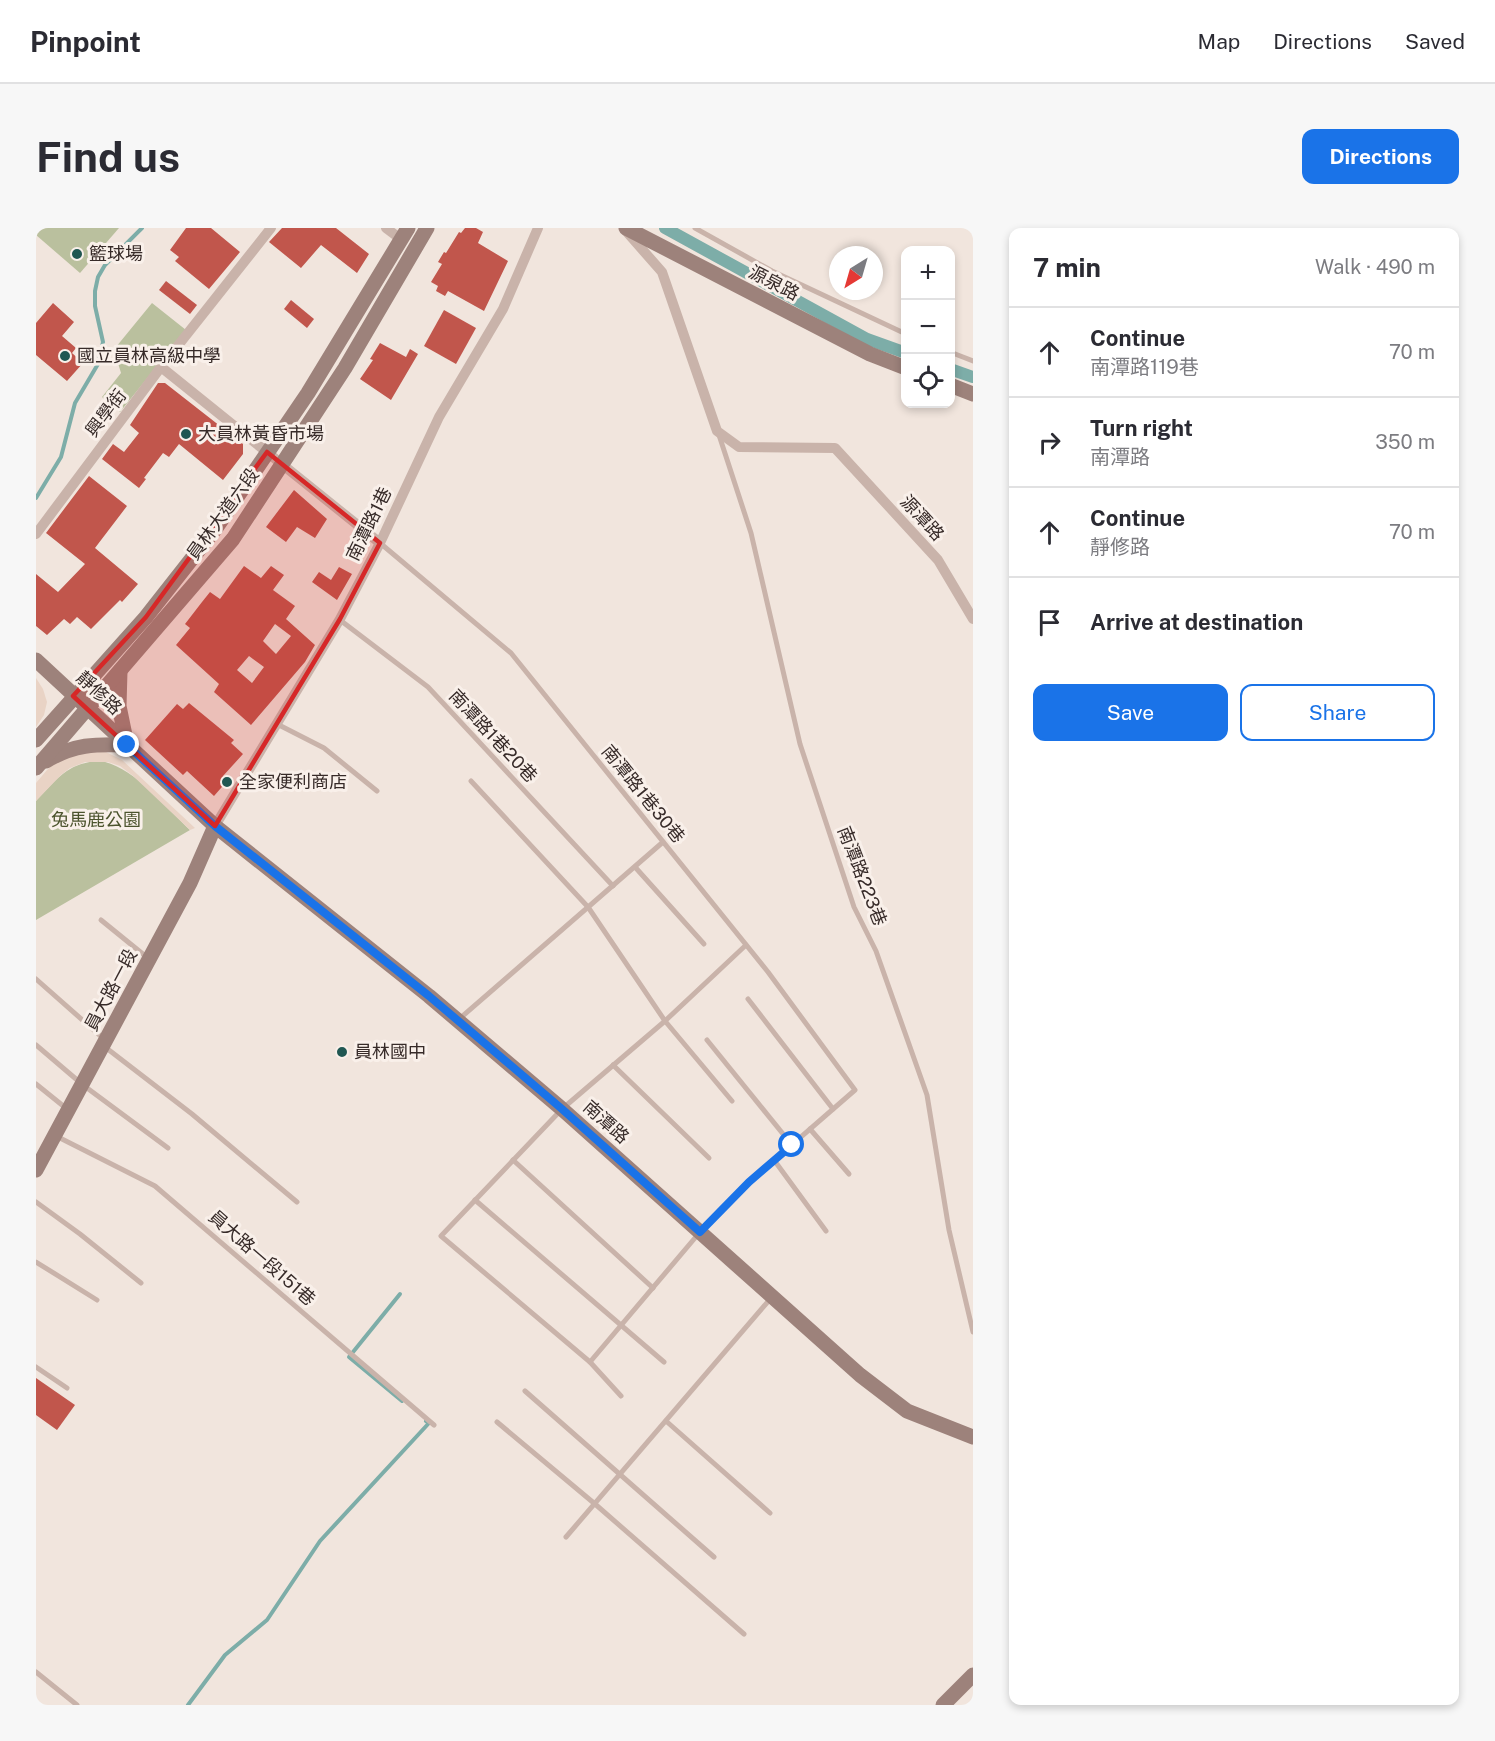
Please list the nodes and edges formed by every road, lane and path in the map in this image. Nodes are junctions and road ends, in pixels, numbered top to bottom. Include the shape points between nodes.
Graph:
1 (271, 228) edge
2 (386, 228) edge
3 (427, 228) edge
4 (538, 228) edge
5 (625, 228) edge
6 (695, 228) edge
7 (405, 234) edge
8 (901, 332) edge
9 (955, 354) edge
10 (973, 361) edge
11 (901, 366) edge
12 (161, 368) junction
13 (955, 387) edge
14 (973, 394) edge
15 (717, 430) junction
16 (267, 453) junction
17 (283, 465) junction
18 (36, 534) edge
19 (380, 543) junction
20 (340, 619) junction
21 (973, 619) edge
22 (36, 660) edge
23 (120, 671) junction
24 (73, 696) junction
25 (86, 708) junction
26 (277, 724) junction
27 (36, 740) edge
28 (127, 745) junction
29 (37, 767) edge
30 (471, 781) dead end
31 (377, 791) dead end
32 (215, 826) junction
33 (663, 843) junction
34 (635, 867) junction
35 (613, 886) junction
36 (588, 908) junction
37 (101, 920) dead end
38 (704, 944) dead end
39 (747, 945) junction
40 (150, 959) junction
41 (36, 979) edge
42 (748, 999) dead end
43 (457, 1020) junction
44 (665, 1021) junction
45 (707, 1040) dead end
46 (105, 1044) junction
47 (36, 1045) edge
48 (613, 1065) junction
49 (36, 1084) edge
50 (83, 1085) junction
51 (732, 1101) dead end
52 (562, 1109) junction
53 (833, 1109) junction
54 (69, 1110) junction
55 (810, 1129) junction
56 (55, 1135) junction
57 (792, 1145) junction
58 (168, 1148) dead end
59 (709, 1158) dead end
60 (513, 1160) junction
61 (774, 1160) junction
62 (36, 1169) edge
63 (849, 1174) dead end
64 (476, 1200) junction
65 (36, 1202) edge
66 (297, 1202) dead end
67 (826, 1231) dead end
68 (700, 1232) junction
69 (36, 1262) edge
70 (141, 1283) dead end
71 (653, 1288) junction
72 (772, 1297) junction
73 (97, 1300) dead end
74 (621, 1325) junction
75 (973, 1332) edge
76 (590, 1362) junction
77 (664, 1362) dead end
78 (36, 1367) edge
79 (67, 1389) dead end
80 (525, 1391) dead end
81 (621, 1396) dead end
82 (666, 1421) junction
83 (497, 1422) dead end
84 (434, 1425) dead end
85 (973, 1437) edge
86 (621, 1474) junction
87 (595, 1504) junction
88 (770, 1513) dead end
89 (566, 1537) dead end
90 (714, 1557) dead end
91 (744, 1634) dead end
92 (36, 1672) edge
93 (973, 1675) edge
94 (77, 1705) edge
95 (943, 1705) edge

1 - 12 street, 興學街
2 - 7 street
3 - 17 street, 員林大道六段
4 - 19 street, 南潭路1巷 via 503,309 439,417
5 - 11 street, 源泉路 via 860,349
5 - 15 street via 662,272
6 - 8 lane via 772,271
7 - 16 street, 員林大道六段
9 - 10 lane
12 - 16 street
12 - 18 street, 興學街
13 - 14 street
15 - 21 street, 源潭路 via 739,447 835,448 938,560
15 - 75 lane, 南潭路223巷 via 752,533 800,744 854,907 876,951 927,1095 950,1230
16 - 17 street
16 - 24 street, 員林大道六段 via 216,528 153,608
17 - 19 street
17 - 23 street, 員林大道六段 via 233,540
19 - 20 street, 南潭路1巷
19 - 33 lane, 南潭路1巷30巷 via 511,653
20 - 26 street, 南潭路1巷
20 - 35 lane, 南潭路1巷20巷 via 428,687
22 - 24 street, 靜修路
23 - 25 street, 員林大道六段
23 - 28 street via 119,706
24 - 25 street, 靜修路
24 - 27 street, 員林大道六段
25 - 28 street, 靜修路
25 - 29 street, 員林大道六段
26 - 31 lane via 324,748
26 - 32 street, 南潭路1巷
28 - 29 street via 74,747
28 - 32 street, 靜修路
30 - 36 lane
32 - 40 street, 員大路一段
32 - 43 street, 南潭路
33 - 34 lane
33 - 39 lane, 南潭路1巷30巷
34 - 35 lane
34 - 38 lane
35 - 36 lane
36 - 43 lane
36 - 44 lane
37 - 40 lane
39 - 44 lane
39 - 53 lane, 南潭路1巷30巷 via 855,1090
40 - 46 street, 員大路一段
41 - 46 lane
42 - 53 lane
43 - 52 street, 南潭路
44 - 48 lane
44 - 51 lane
45 - 57 lane
46 - 50 street, 員大路一段
46 - 66 lane
47 - 50 lane
48 - 52 lane
48 - 59 lane
49 - 54 lane
50 - 54 street, 員大路一段
50 - 58 lane
52 - 60 lane
52 - 68 street, 南潭路
53 - 55 lane
54 - 56 street, 員大路一段
55 - 57 lane
55 - 63 lane
56 - 62 street, 員大路一段
56 - 84 lane, 員大路一段151巷 via 155,1186
57 - 61 lane
60 - 64 lane
60 - 71 lane
61 - 67 lane
61 - 68 lane
64 - 74 lane
64 - 76 lane via 441,1236
65 - 70 lane
68 - 71 lane
68 - 72 street, 南潭路
69 - 73 lane
71 - 74 lane
72 - 82 lane
72 - 85 street, 南潭路 via 907,1411
74 - 76 lane
74 - 77 lane
76 - 81 lane
78 - 79 lane
80 - 86 lane
82 - 86 lane
82 - 88 lane
83 - 87 lane
86 - 87 lane
86 - 90 lane
87 - 89 lane
87 - 91 lane
92 - 94 lane
93 - 95 street

